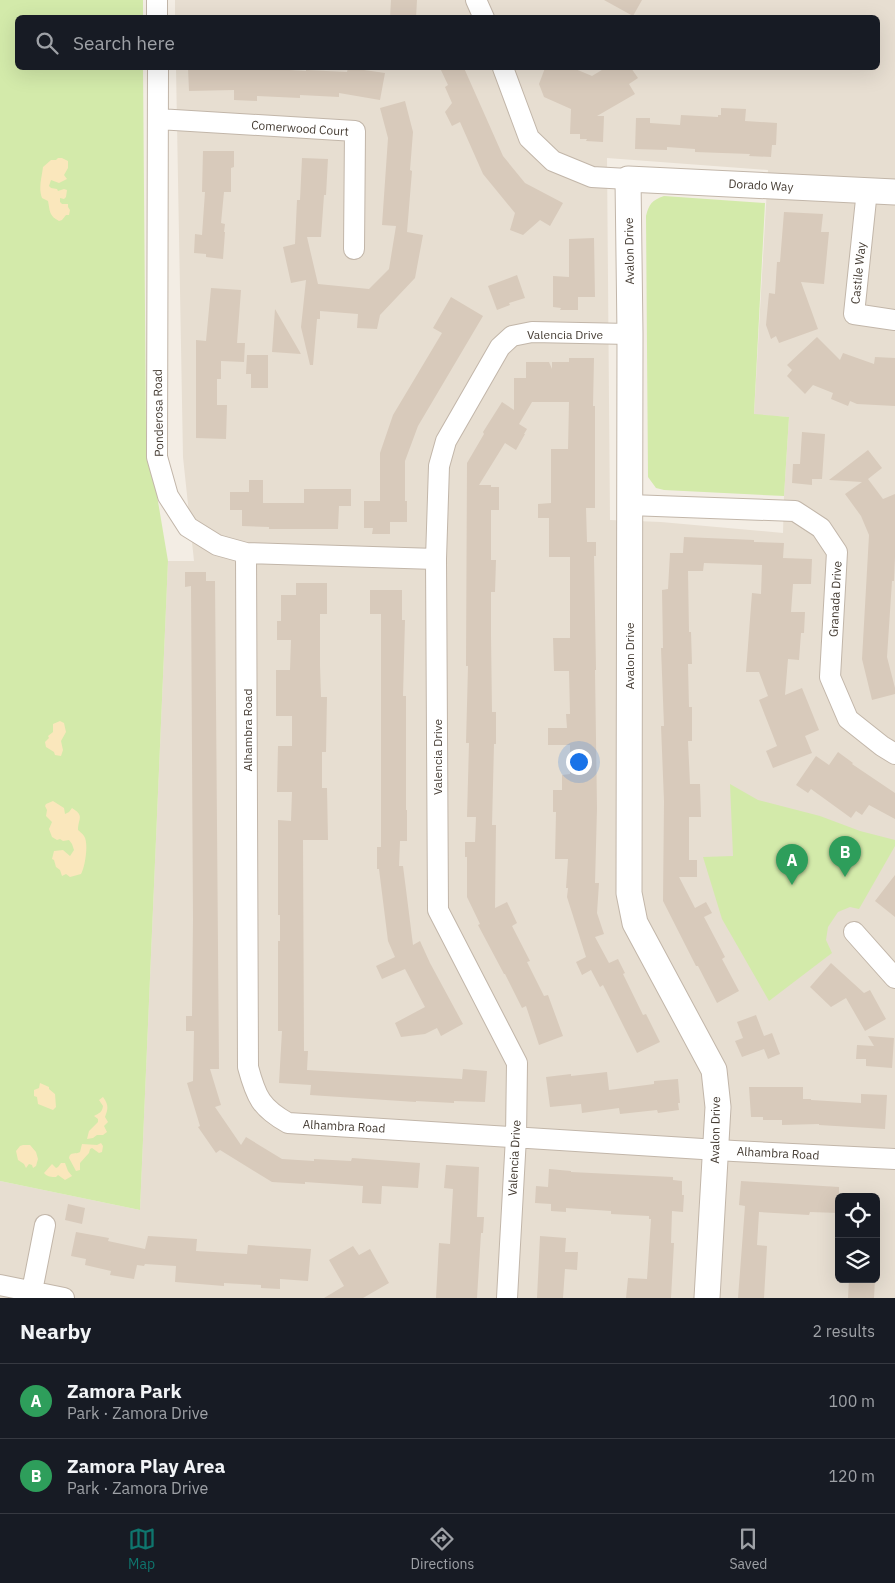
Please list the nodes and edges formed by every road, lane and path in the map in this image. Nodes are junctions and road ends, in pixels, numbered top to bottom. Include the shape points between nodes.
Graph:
1 (157, 0) edge
2 (476, 0) edge
3 (157, 15) edge
4 (483, 15) edge
5 (158, 70) edge
6 (504, 70) edge
7 (158, 118) junction
8 (628, 179) junction
9 (867, 190) junction
10 (895, 192) edge
11 (354, 249) dead end
12 (895, 320) edge
13 (630, 334) junction
14 (629, 505) junction
15 (246, 553) junction
16 (436, 559) junction
17 (895, 754) edge
18 (854, 932) dead end
19 (895, 978) edge
20 (516, 1137) junction
21 (716, 1149) junction
22 (895, 1159) edge
23 (45, 1225) dead end
24 (0, 1285) edge
25 (32, 1292) junction
26 (64, 1298) edge
27 (507, 1298) edge
28 (707, 1298) edge

1 - 3 street
2 - 4 street
5 - 7 street, Ponderosa Road
6 - 8 street via 529,138 553,161 592,177
7 - 11 street, Comerwood Court via 355,131
7 - 15 street, Ponderosa Road via 158,457 168,496 188,527 217,545
8 - 9 street, Dorado Way
8 - 13 street, Avalon Drive
9 - 10 street, Dorado Way
9 - 12 street, Castile Way via 854,314
13 - 14 street, Avalon Drive
13 - 16 street, Valencia Drive via 532,332 512,336 500,347 446,440 438,466
14 - 17 street, Granada Drive via 795,511 821,528 837,552 830,677 848,719
14 - 21 street, Avalon Drive via 629,893 635,923 714,1070 718,1107
15 - 16 street, Ponderosa Road
15 - 20 street, Alhambra Road via 248,1067 254,1088 262,1104 288,1123
16 - 20 street, Valencia Drive via 438,910 517,1063
18 - 19 street
20 - 21 street, Alhambra Road
20 - 27 street, Valencia Drive
21 - 22 street, Alhambra Road
21 - 28 street, Avalon Drive
23 - 25 street
24 - 25 street
25 - 26 street

